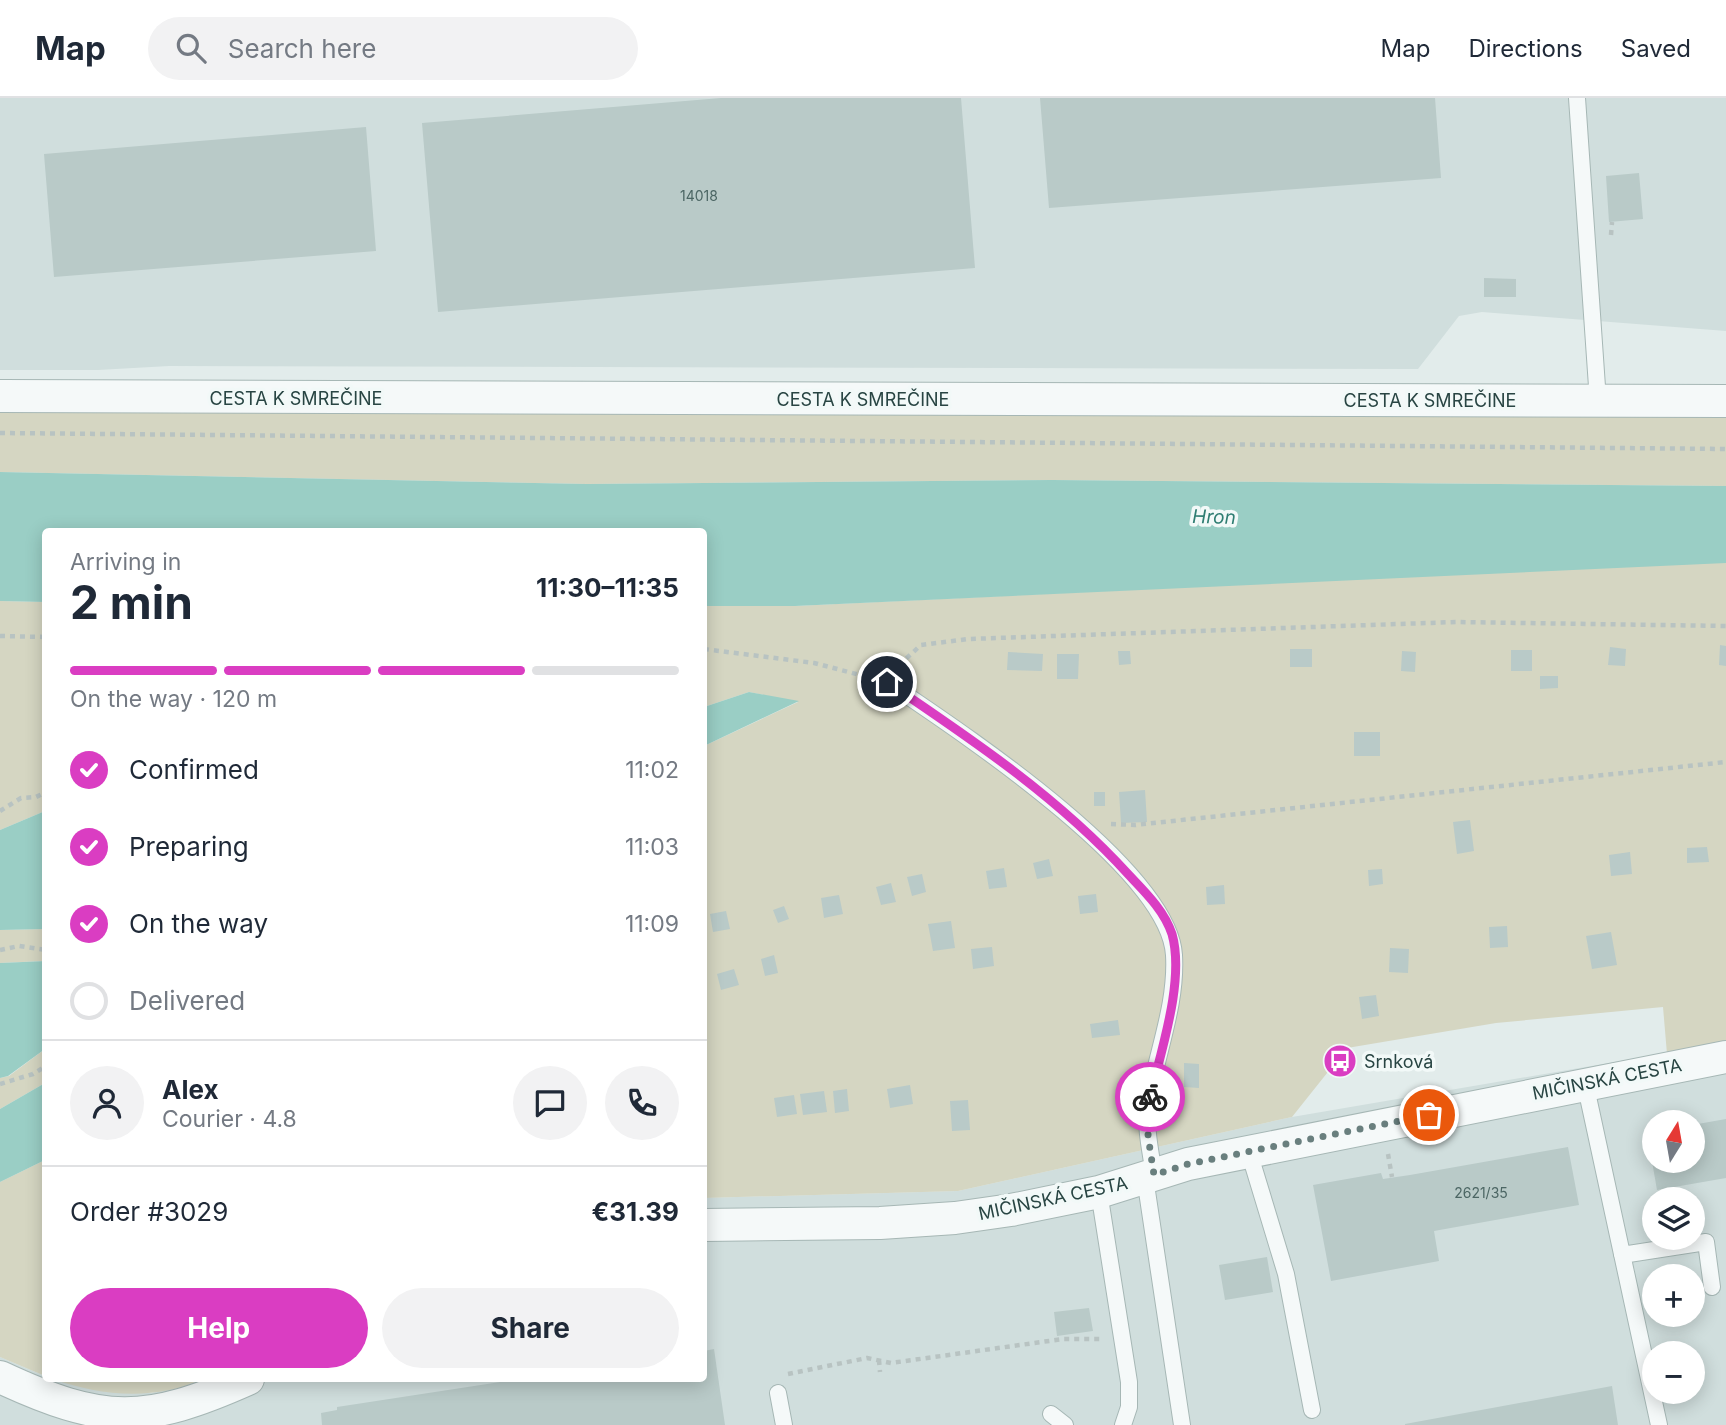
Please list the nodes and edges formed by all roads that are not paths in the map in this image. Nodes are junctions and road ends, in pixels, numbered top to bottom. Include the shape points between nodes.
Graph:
1 (1577, 98) edge
2 (0, 396) edge
3 (1598, 401) junction
4 (1726, 401) edge
5 (887, 682) road end
6 (1726, 1056) edge
7 (1585, 1083) junction
8 (1249, 1152) junction
9 (1149, 1176) junction
10 (1099, 1192) junction
11 (707, 1225) edge
12 (1622, 1255) junction
13 (1713, 1287) dead end
14 (0, 1377) edge
15 (242, 1382) edge
16 (778, 1393) road end
17 (1312, 1410) dead end
18 (1051, 1414) dead end
19 (784, 1425) edge
20 (1065, 1425) edge
21 (1123, 1425) edge
22 (1182, 1425) edge
23 (1659, 1425) edge

1 - 3 lane
2 - 3 street, CESTA K SMREČINE
3 - 4 street, CESTA K SMREČINE
5 - 9 lane via 1062,810 1159,908 1175,956 1172,996 1148,1108
6 - 7 street, MIČINSKÁ CESTA
7 - 8 street, MIČINSKÁ CESTA
7 - 12 lane
8 - 9 street, MIČINSKÁ CESTA
8 - 17 lane via 1286,1274
9 - 10 street, MIČINSKÁ CESTA
9 - 22 lane
10 - 11 street, MIČINSKÁ CESTA via 955,1219
10 - 21 lane via 1129,1382
12 - 13 lane via 1706,1242
12 - 23 lane
14 - 15 street via 70,1408 113,1418 159,1416 204,1402
16 - 19 lane
18 - 20 lane

